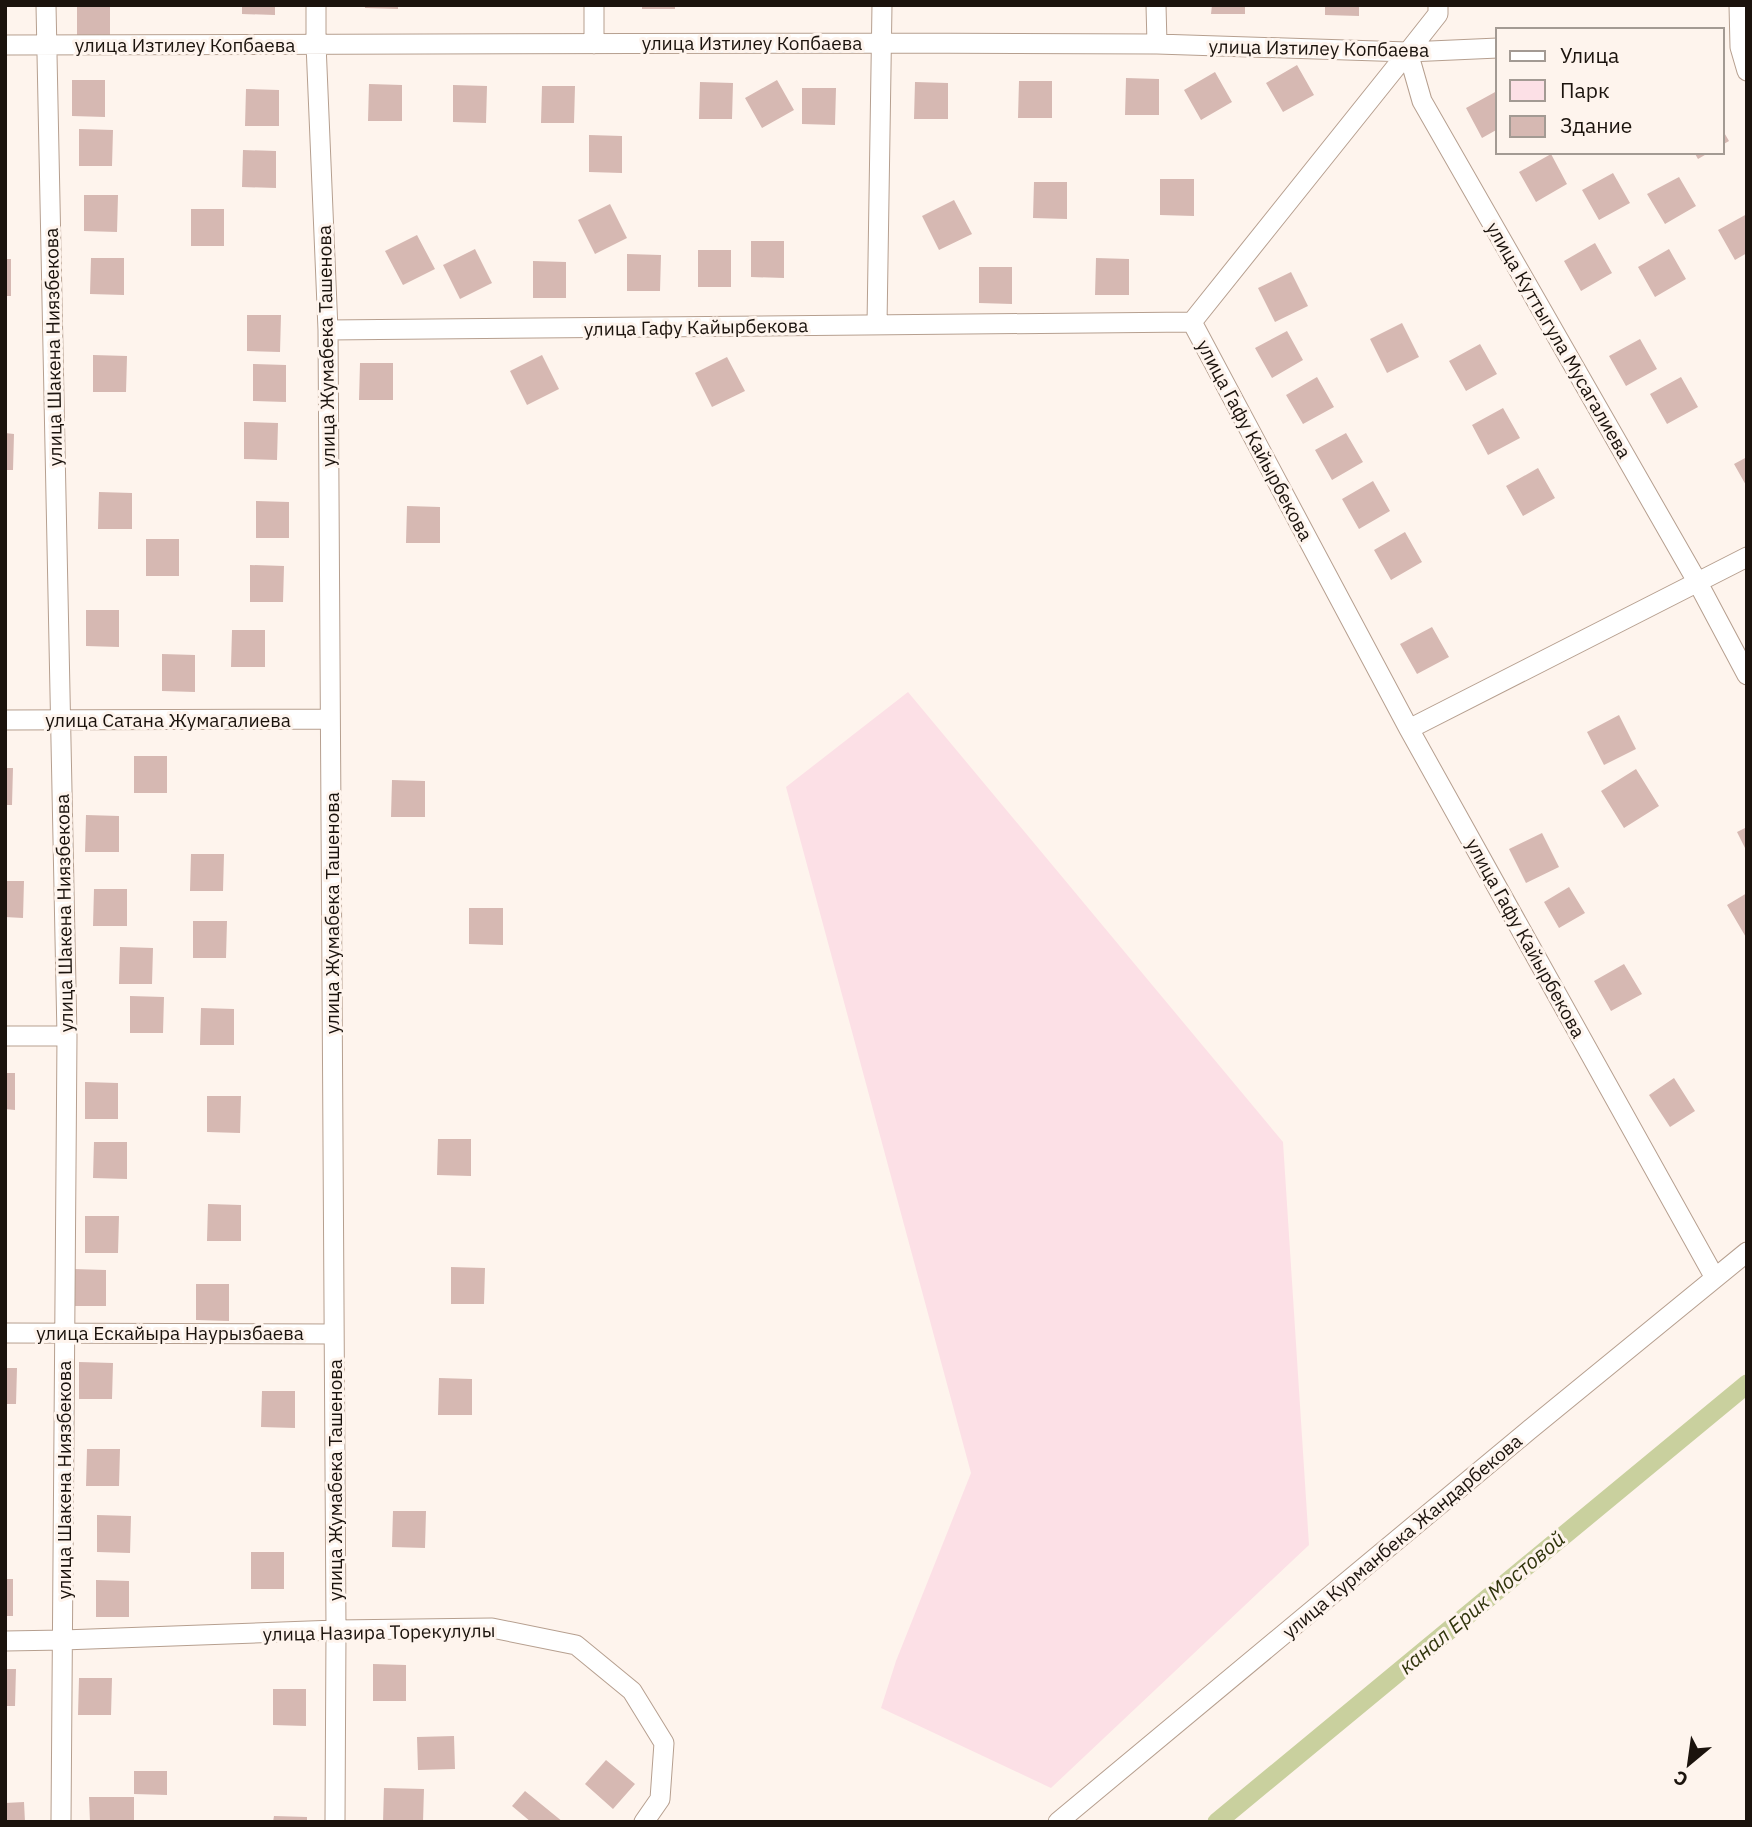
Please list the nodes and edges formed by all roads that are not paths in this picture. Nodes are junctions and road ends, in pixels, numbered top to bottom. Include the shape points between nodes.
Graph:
1 (46, 5) edge
2 (316, 5) edge
3 (593, 5) edge
4 (882, 5) edge
5 (1156, 5) edge
6 (1438, 5) edge
7 (1739, 5) edge
8 (882, 43) junction
9 (316, 44) junction
10 (594, 44) junction
11 (1157, 44) junction
12 (5, 45) edge
13 (47, 45) junction
14 (1736, 46) edge
15 (1496, 47) edge
16 (1408, 52) junction
17 (1747, 71) edge
18 (1192, 322) junction
19 (877, 325) junction
20 (328, 330) junction
21 (1747, 557) edge
22 (1698, 583) junction
23 (1747, 675) edge
24 (60, 719) junction
25 (330, 719) junction
26 (5, 720) edge
27 (1409, 729) junction
28 (5, 1036) edge
29 (67, 1036) junction
30 (1747, 1252) edge
31 (1715, 1278) junction
32 (65, 1332) junction
33 (5, 1333) edge
34 (334, 1334) junction
35 (336, 1630) junction
36 (63, 1640) junction
37 (5, 1641) edge
38 (61, 1822) edge
39 (335, 1822) edge
40 (643, 1822) edge
41 (1058, 1822) edge

1 - 13 street, улица Шакена Ниязбекова
2 - 9 street, улица Жумабека Ташенова
3 - 10 street
4 - 8 street
5 - 11 street
6 - 16 street via 1438,14
7 - 14 street
8 - 10 street, улица Изтилеу Копбаева
8 - 11 street, улица Изтилеу Копбаева
8 - 19 street
9 - 10 street, улица Изтилеу Копбаева
9 - 13 street, улица Изтилеу Копбаева
9 - 20 street, улица Жумабека Ташенова
11 - 16 street, улица Изтилеу Копбаева
12 - 13 street, улица Изтилеу Копбаева
13 - 24 street, улица Шакена Ниязбекова
14 - 17 street
15 - 16 street, улица Изтилеу Копбаева
16 - 18 street
16 - 22 street, улица Куттыгула Мусагалиева via 1422,101
18 - 19 street, улица Гафу Кайырбекова
18 - 27 street, улица Гафу Кайырбекова
19 - 20 street, улица Гафу Кайырбекова
20 - 25 street, улица Жумабека Ташенова
21 - 22 street
22 - 23 street, улица Куттыгула Мусагалиева
22 - 27 street
24 - 25 street, улица Сатана Жумагалиева
24 - 26 street, улица Сатана Жумагалиева
24 - 29 street, улица Шакена Ниязбекова
25 - 34 street, улица Жумабека Ташенова
27 - 31 street, улица Гафу Кайырбекова
28 - 29 street
29 - 32 street, улица Шакена Ниязбекова
30 - 31 street, улица Курманбека Жандарбекова
31 - 41 street, улица Курманбека Жандарбекова
32 - 33 street, улица Ескайыра Наурызбаева
32 - 34 street, улица Ескайыра Наурызбаева
32 - 36 street, улица Шакена Ниязбекова
34 - 35 street, улица Жумабека Ташенова
35 - 36 street, улица Назира Торекулулы
35 - 39 street, улица Жумабека Ташенова
35 - 40 street, улица Назира Торекулулы via 492,1628 576,1645 632,1691 663,1743 660,1799
36 - 37 street, улица Назира Торекулулы
36 - 38 street, улица Шакена Ниязбекова

